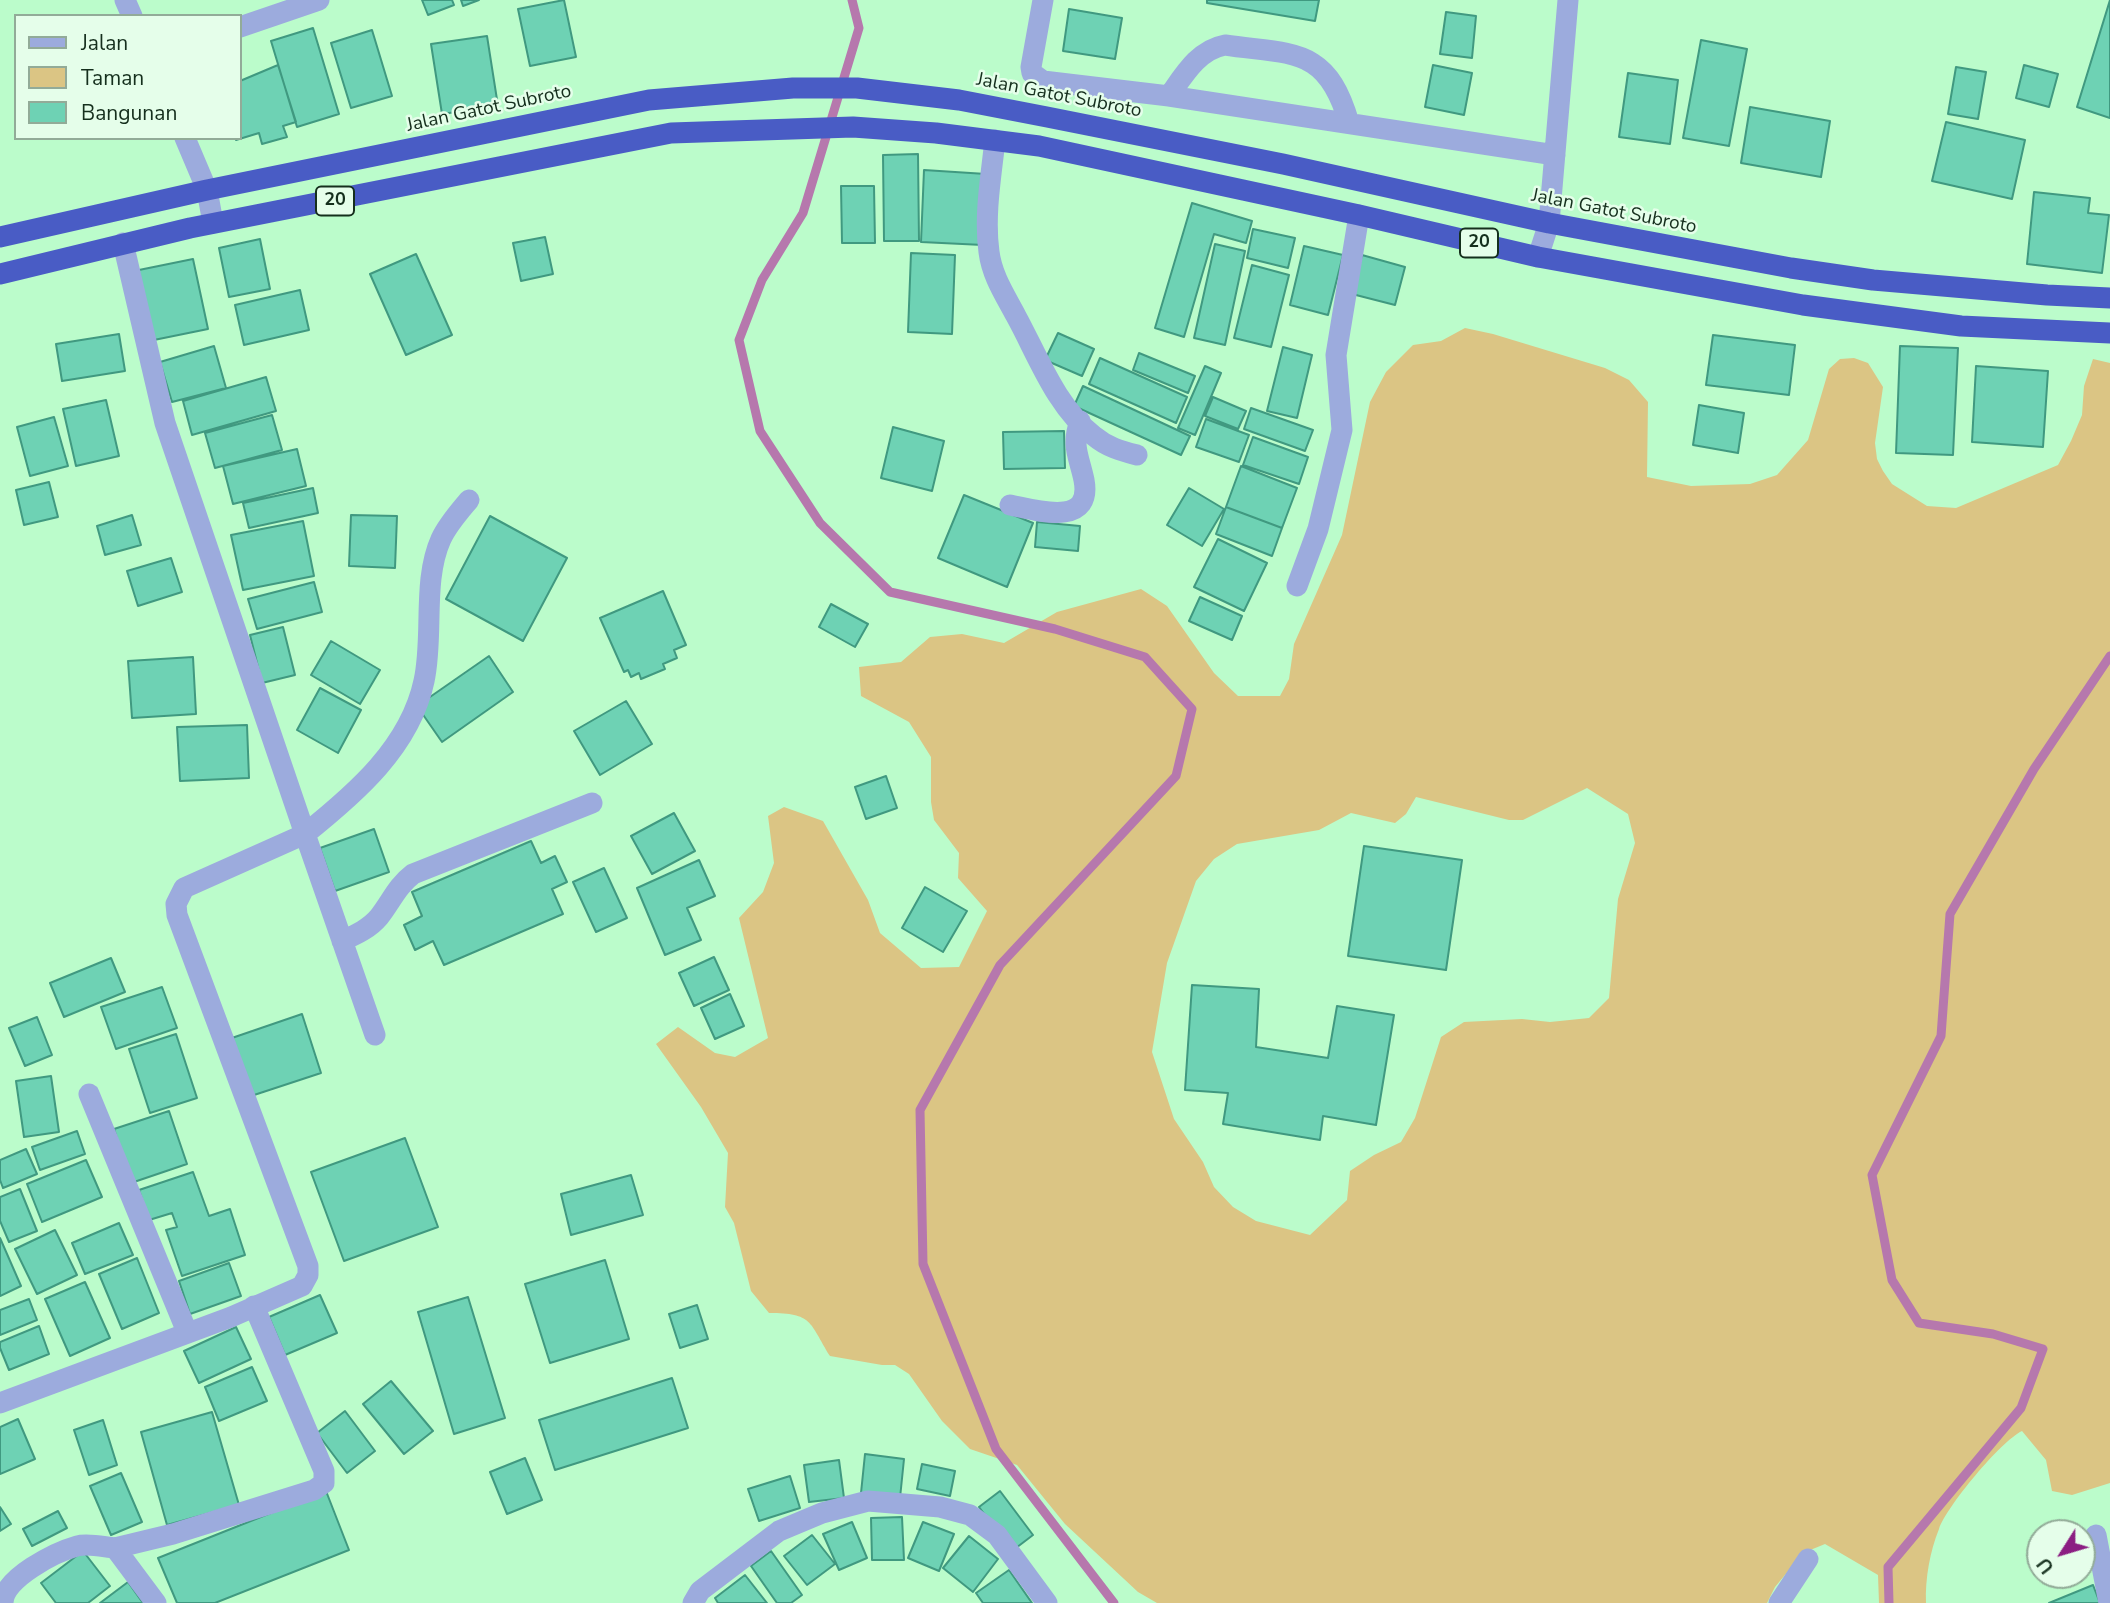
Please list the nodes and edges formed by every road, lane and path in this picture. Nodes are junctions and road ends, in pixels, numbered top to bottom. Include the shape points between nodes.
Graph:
1 (318, 0) edge
2 (1043, 0) edge
3 (1568, 0) edge
4 (242, 26) edge
5 (1169, 96) junction
6 (1349, 123) junction
7 (186, 140) edge
8 (995, 140) junction
9 (1555, 155) junction
10 (207, 190) junction
11 (1359, 215) junction
12 (214, 223) junction
13 (1549, 223) junction
14 (0, 237) edge
15 (123, 243) junction
16 (1538, 257) junction
17 (0, 274) edge
18 (2110, 298) edge
19 (2110, 333) edge
20 (1080, 421) junction
21 (1138, 456) dead end
22 (469, 500) dead end
23 (1010, 505) dead end
24 (1297, 586) dead end
25 (592, 803) dead end
26 (306, 834) junction
27 (342, 941) junction
28 (375, 1035) dead end
29 (89, 1094) dead end
30 (254, 1306) junction
31 (187, 1332) junction
32 (0, 1403) edge
33 (2096, 1535) dead end
34 (116, 1548) junction
35 (1808, 1559) dead end
36 (4, 1603) edge
37 (156, 1603) edge
38 (693, 1603) edge
39 (1047, 1603) edge
40 (1779, 1603) edge
41 (2109, 1603) edge

1 - 4 street
2 - 5 street via 1031,66 1037,78
3 - 9 street
5 - 6 street
5 - 6 street via 1213,47 1299,56 1320,67 1333,82
6 - 9 street
7 - 10 street
8 - 11 highway, 20
8 - 12 highway, 20 via 853,127 671,133
8 - 20 street via 989,256 1041,366
9 - 13 street
10 - 12 street
10 - 13 highway, Jalan Gatot Subroto / 20 via 649,100 793,88 857,88 1039,115
10 - 14 highway, Jalan Gatot Subroto / 20
11 - 16 highway, 20
11 - 24 street via 1336,355 1342,430 1318,529
12 - 15 highway, 20
13 - 16 street
13 - 18 highway, Jalan Gatot Subroto / 20 via 1873,280
15 - 17 highway, 20
15 - 26 street via 165,423
16 - 19 highway, 20 via 1816,307 1961,326
20 - 21 street via 1112,448
20 - 23 street via 1075,449 1084,481 1081,503 1063,513
22 - 26 street via 451,522 437,551 424,683 409,722 380,766
25 - 27 street via 413,874 401,883 370,927
26 - 27 street
26 - 30 street via 184,888 176,904 308,1266 302,1286
27 - 28 street
29 - 31 street
30 - 31 street
30 - 34 street via 324,1471 324,1483 314,1490
31 - 32 street
33 - 41 street
34 - 36 street via 80,1545 46,1560 11,1584 3,1595
34 - 37 street
35 - 40 street
38 - 39 street via 700,1591 779,1531 868,1501 940,1507 970,1515 997,1535

